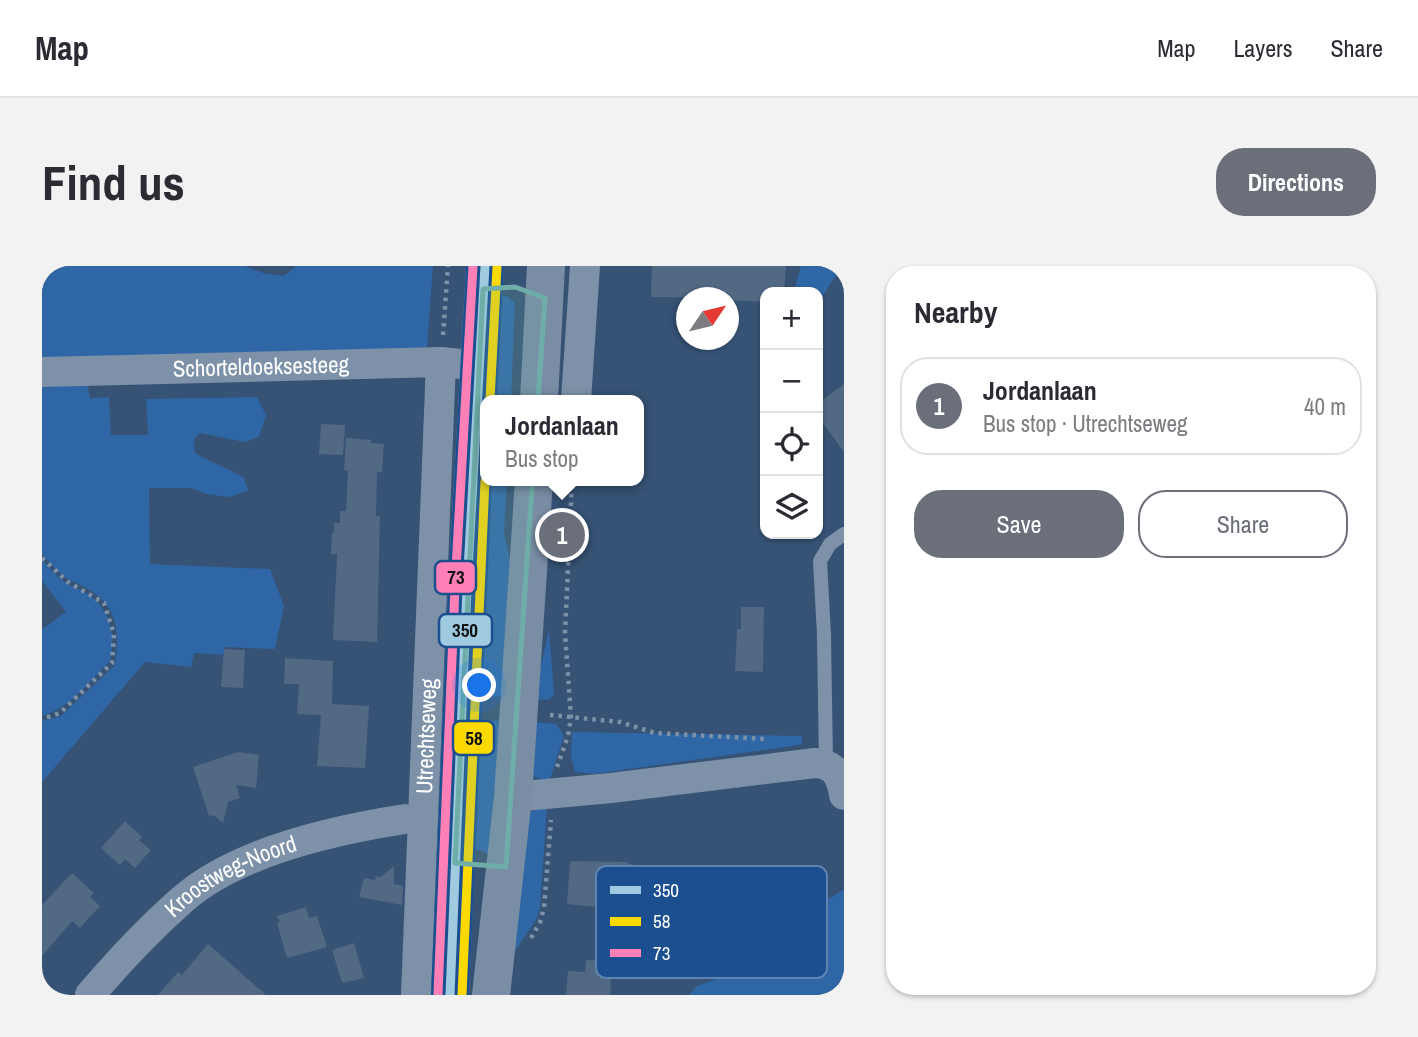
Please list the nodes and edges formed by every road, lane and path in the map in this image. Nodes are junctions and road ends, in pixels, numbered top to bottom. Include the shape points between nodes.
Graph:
1 (448, 266) edge
2 (585, 266) edge
3 (484, 278) edge
4 (545, 282) edge
5 (441, 362) junction
6 (480, 365) junction
7 (42, 372) edge
8 (538, 395) edge
9 (576, 395) edge
10 (534, 486) edge
11 (572, 486) edge
12 (844, 534) edge
13 (42, 558) edge
14 (570, 717) junction
15 (42, 719) edge
16 (774, 740) dead end
17 (835, 776) edge
18 (553, 795) junction
19 (513, 797) junction
20 (405, 818) dead end
21 (455, 863) junction
22 (506, 867) junction
23 (529, 941) dead end
24 (90, 995) edge
25 (416, 995) edge
26 (450, 995) edge
27 (491, 995) edge

1 - 5 path
2 - 9 street
3 - 4 main road, Utrechtseweg via 515,287
3 - 6 main road, Utrechtseweg
4 - 8 main road, Utrechtseweg
5 - 6 street, Schorteldoeksesteeg
5 - 7 street, Schorteldoeksesteeg
5 - 25 street, Utrechtseweg
6 - 21 main road, Utrechtseweg
10 - 19 main road
11 - 14 path via 565,634
12 - 17 lane via 830,544 820,561
13 - 15 path via 68,582 104,603 114,634 112,663 60,713
14 - 16 path via 620,722 655,733
14 - 18 path
17 - 18 street via 805,764
18 - 19 street
18 - 23 path via 544,908
19 - 22 main road
20 - 24 street, Kroostweg-Noord via 261,854 225,871 184,898
21 - 22 main road
21 - 26 main road, Utrechtseweg
22 - 27 main road

